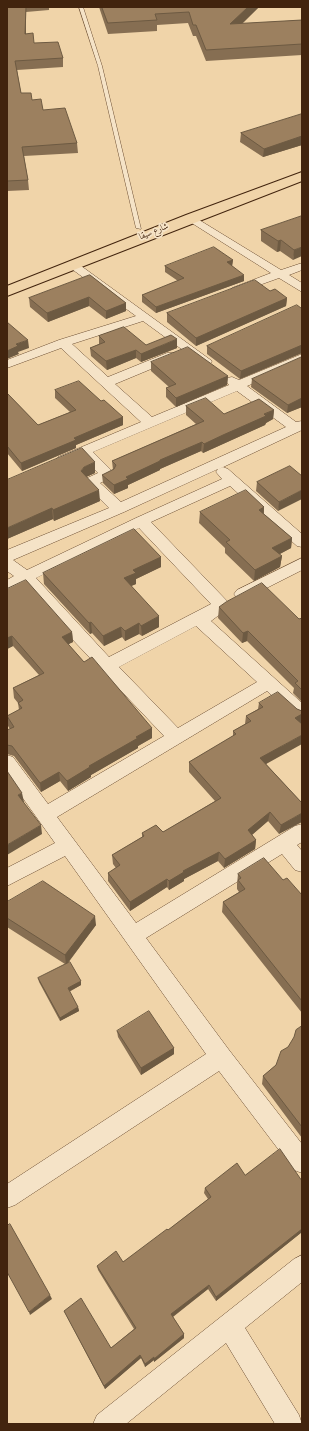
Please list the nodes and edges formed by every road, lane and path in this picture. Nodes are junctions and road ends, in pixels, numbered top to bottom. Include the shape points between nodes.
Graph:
1 (81, 7) edge
2 (302, 165) edge
3 (302, 176) edge
4 (191, 218) junction
5 (139, 228) junction
6 (73, 265) junction
7 (302, 266) edge
8 (280, 274) junction
9 (7, 278) edge
10 (302, 288) edge
11 (7, 290) edge
12 (227, 294) edge
13 (167, 316) edge
14 (148, 319) junction
15 (63, 343) junction
16 (209, 347) edge
17 (192, 351) junction
18 (302, 358) edge
19 (7, 364) edge
20 (106, 383) junction
21 (238, 386) junction
22 (151, 423) junction
23 (299, 427) edge
24 (84, 451) junction
25 (215, 465) junction
26 (50, 466) edge
27 (231, 480) junction
28 (119, 509) junction
29 (141, 521) junction
30 (302, 542) edge
31 (7, 556) edge
32 (7, 563) edge
33 (302, 563) edge
34 (26, 577) junction
35 (7, 586) edge
36 (221, 605) junction
37 (108, 665) junction
38 (268, 683) junction
39 (302, 713) edge
40 (176, 737) junction
41 (7, 762) edge
42 (45, 815) junction
43 (302, 832) edge
44 (284, 843) junction
45 (68, 845) junction
46 (302, 864) edge
47 (7, 878) edge
48 (132, 936) junction
49 (221, 1057) junction
50 (302, 1162) edge
51 (7, 1197) edge
52 (302, 1267) edge
53 (230, 1325) junction
54 (106, 1424) edge
55 (290, 1424) edge

1 - 5 lane via 100,66
2 - 5 main road, شارع سيقا
3 - 4 main road, شارع سيقا
4 - 6 main road, شارع سيقا
4 - 8 street
5 - 9 main road, شارع سيقا
6 - 11 main road, شارع سيقا
6 - 14 street
7 - 8 street
8 - 10 street
8 - 12 street
13 - 14 street
14 - 15 street
14 - 17 street
15 - 19 street
15 - 20 street
16 - 17 street
17 - 20 street
17 - 21 street
18 - 21 street
20 - 22 street
21 - 22 street
21 - 23 street
22 - 24 street
23 - 25 street
24 - 26 street
24 - 28 street via 108,474 90,482
25 - 27 street
25 - 28 street
27 - 29 street
27 - 30 street
28 - 31 street
29 - 34 street
29 - 36 street
32 - 34 street
33 - 36 street
34 - 35 street
34 - 37 street
36 - 37 street
36 - 38 street via 201,621
37 - 40 street
38 - 39 street
38 - 40 street
40 - 42 street
41 - 42 street
42 - 45 street
43 - 44 street
44 - 46 street
44 - 48 street
45 - 47 street
45 - 48 street
48 - 49 street
49 - 50 street
49 - 51 street
52 - 53 street
53 - 54 street
53 - 55 street

